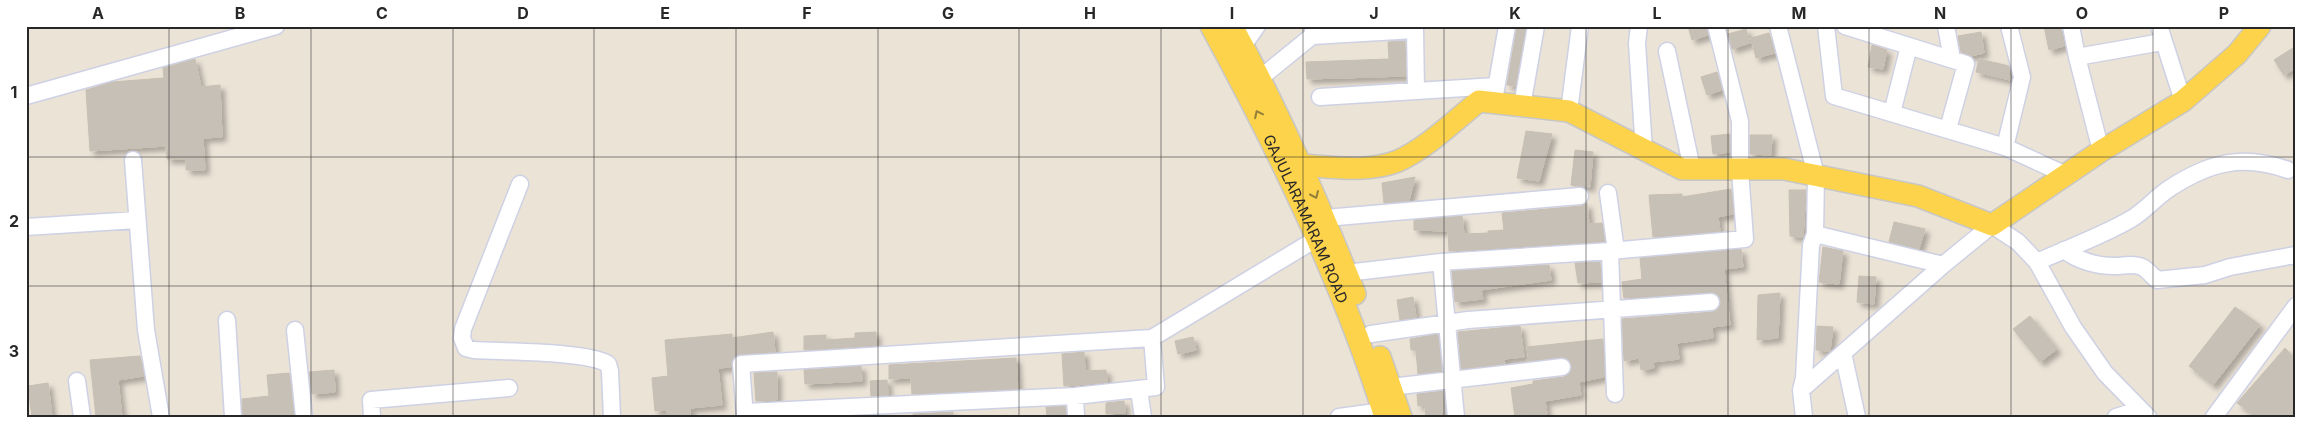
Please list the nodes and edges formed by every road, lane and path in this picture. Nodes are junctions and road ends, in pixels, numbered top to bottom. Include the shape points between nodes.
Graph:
1 (276, 26) edge
2 (1211, 26) edge
3 (1232, 26) edge
4 (1257, 26) edge
5 (1507, 26) edge
6 (1536, 26) edge
7 (1580, 26) edge
8 (1640, 26) edge
9 (1716, 26) edge
10 (1778, 26) edge
11 (1792, 26) edge
12 (1826, 26) edge
13 (1845, 26) edge
14 (1946, 26) edge
15 (2009, 26) edge
16 (2071, 26) edge
17 (2260, 26) edge
18 (1414, 28) edge
19 (1313, 31) edge
20 (2160, 34) edge
21 (1243, 46) junction
22 (1909, 46) junction
23 (1667, 51) dead end
24 (2077, 57) junction
25 (1952, 58) junction
26 (1259, 79) junction
27 (1416, 91) junction
28 (1495, 94) junction
29 (26, 96) edge
30 (1320, 97) dead end
31 (2183, 101) junction
32 (1522, 106) junction
33 (1568, 111) junction
34 (1892, 113) junction
35 (1948, 129) junction
36 (2005, 147) junction
37 (1644, 151) junction
38 (2102, 151) junction
39 (133, 160) dead end
40 (1302, 165) junction
41 (1692, 169) junction
42 (1740, 170) junction
43 (2288, 170) dead end
44 (1816, 175) junction
45 (2066, 175) junction
46 (520, 184) dead end
47 (1608, 193) dead end
48 (1580, 196) dead end
49 (1325, 218) junction
50 (137, 220) junction
51 (1992, 225) junction
52 (26, 226) edge
53 (1815, 234) junction
54 (1316, 239) junction
55 (2064, 250) junction
56 (1613, 251) junction
57 (2296, 257) edge
58 (1441, 262) junction
59 (2037, 262) junction
60 (1943, 265) junction
61 (1346, 273) junction
62 (1711, 302) dead end
63 (2296, 306) edge
64 (1613, 309) junction
65 (227, 320) dead end
66 (1446, 322) junction
67 (295, 330) dead end
68 (1371, 334) junction
69 (1152, 338) junction
70 (1843, 353) junction
71 (1562, 368) dead end
72 (77, 381) dead end
73 (1452, 381) junction
74 (1391, 387) junction
75 (509, 388) dead end
76 (1139, 390) junction
77 (1800, 390) junction
78 (1615, 394) dead end
79 (1076, 396) junction
80 (2143, 413) edge
81 (745, 415) edge
82 (1390, 415) edge
83 (82, 417) edge
84 (162, 417) edge
85 (233, 417) edge
86 (304, 417) edge
87 (372, 417) edge
88 (612, 417) edge
89 (1076, 417) edge
90 (1143, 417) edge
91 (1339, 417) edge
92 (1456, 417) edge
93 (1804, 417) edge
94 (1857, 417) edge
95 (2116, 417) edge
96 (2214, 417) edge

1 - 29 street
54 -> 2 main road, GAJULARAMARAM ROAD via 1246,90
3 - 21 main road
4 - 21 street
5 - 28 street
6 - 32 street
7 - 33 street
8 - 37 street via 1637,43
9 - 42 street via 1740,121
10 - 11 street
10 - 44 street
12 - 34 street via 1834,96
13 - 22 street
14 - 25 street
15 - 36 street via 2022,77
16 - 24 street
17 - 31 main road via 2237,54
18 - 19 street
18 - 27 street
19 - 26 street
20 - 24 street
20 - 31 street
21 - 26 main road
22 - 25 street
22 - 34 street
23 - 41 street
24 - 38 street
25 - 35 street via 1966,64
26 - 40 main road
27 - 28 street
27 - 30 street
28 - 32 main road
28 - 40 main road via 1479,101 1398,161 1371,167
31 - 38 main road
32 - 33 main road
33 - 37 main road
34 - 35 street
35 - 36 street
36 - 45 street
37 - 41 main road via 1682,169
38 - 45 main road
39 - 50 street
40 -> 49 main road
41 - 42 main road
42 - 44 main road via 1784,168
42 - 56 street via 1744,239
43 - 55 street via 2268,163 2240,160 2205,168 2169,189 2131,219
44 - 51 main road via 1918,196
44 - 53 street
45 - 51 main road
46 - 88 street via 462,338 466,348 474,350 579,356 603,361 610,371
47 - 56 street
48 - 49 street
49 - 61 main road
50 - 52 street
50 - 84 street via 146,330
51 - 59 street via 2018,242
51 - 60 street
53 - 60 street
53 - 77 street via 1811,245 1804,378
54 - 69 street
54 - 82 main road, GAJULARAMARAM ROAD
55 - 57 street via 2075,258 2096,264 2143,267 2157,280
55 - 59 street
56 - 58 street
56 - 64 street
58 - 61 street
58 - 66 street
59 - 80 street via 2073,327 2105,373
60 - 70 street
61 - 68 main road
62 - 64 street
63 - 96 street
64 - 66 street
64 - 78 street
65 - 85 street
66 - 68 street
66 - 73 street
67 - 86 street
68 - 74 main road
69 - 76 street via 1156,388
69 - 81 street via 741,364
70 - 77 street
70 - 94 street
71 - 73 street
72 - 83 street
73 - 74 street
73 - 92 street
74 - 82 main road
75 - 87 street via 371,400
76 - 79 street
76 - 90 street
77 - 93 street
79 - 81 street
79 - 89 street
80 - 95 street
82 - 91 street

